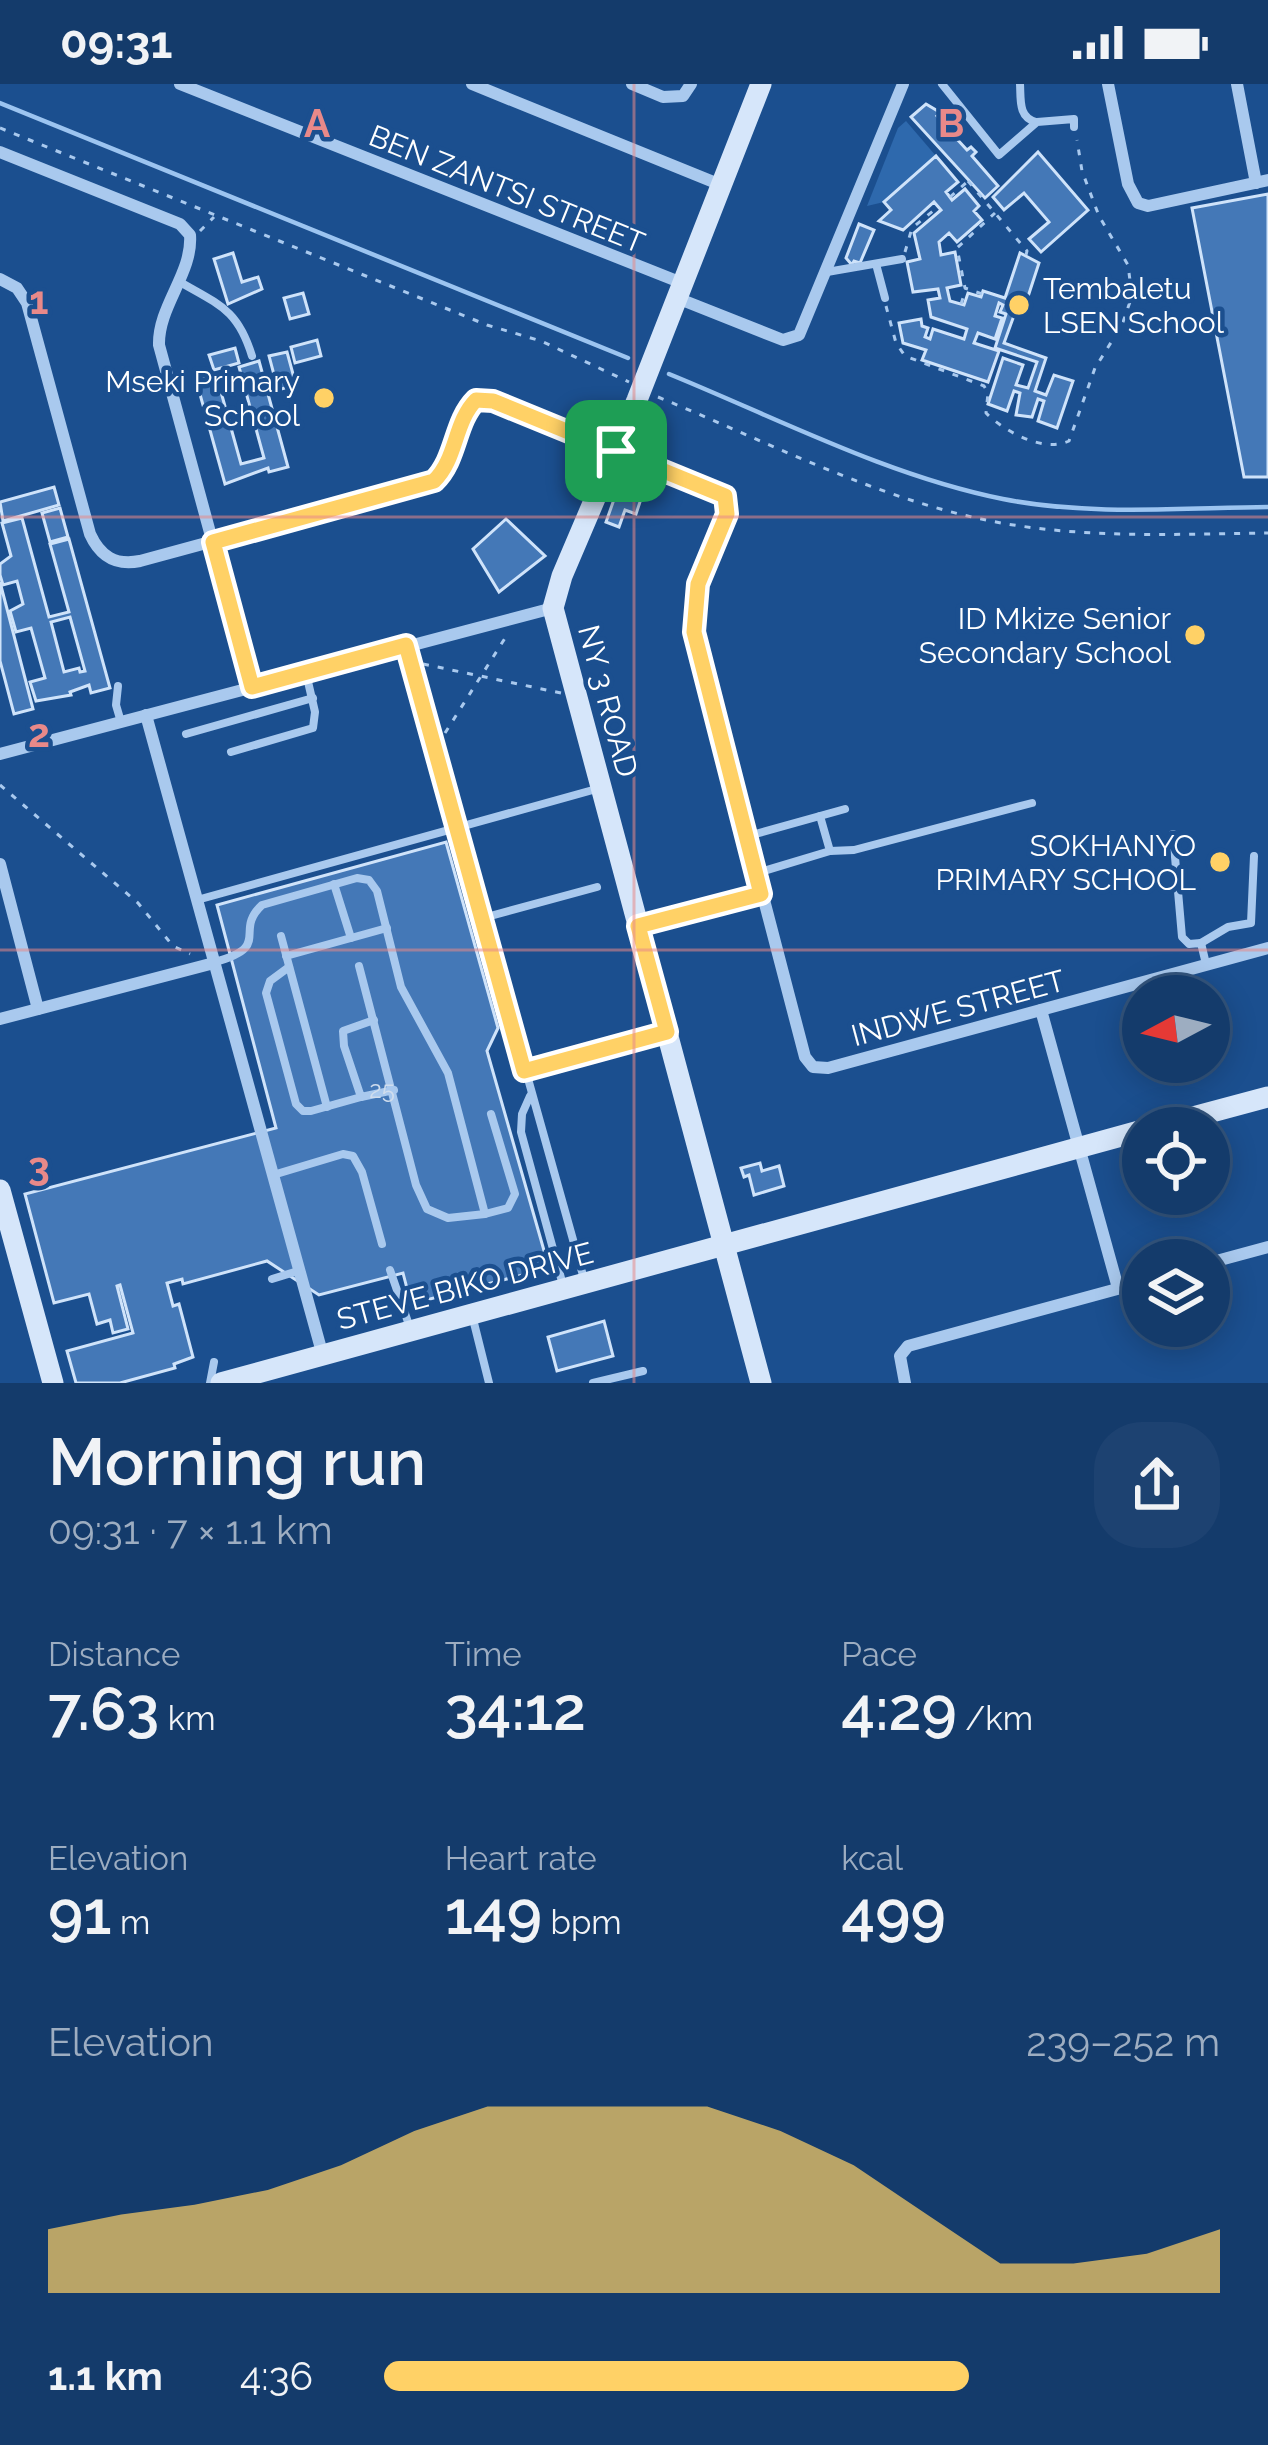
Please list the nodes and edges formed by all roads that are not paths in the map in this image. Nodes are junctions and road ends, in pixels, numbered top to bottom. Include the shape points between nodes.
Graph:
1 (181, 84) edge
2 (472, 84) edge
3 (632, 84) edge
4 (691, 84) edge
5 (760, 84) edge
6 (903, 84) edge
7 (942, 84) edge
8 (1020, 84) edge
9 (1108, 84) edge
10 (1237, 84) edge
11 (211, 90) edge
12 (1036, 122) junction
13 (1075, 127) road end
14 (0, 152) edge
15 (1262, 182) edge
16 (721, 185) junction
17 (902, 259) road end
18 (876, 264) junction
19 (826, 272) junction
20 (0, 279) edge
21 (179, 281) junction
22 (679, 291) junction
23 (884, 298) road end
24 (252, 356) dead end
25 (616, 451) junction
26 (213, 542) junction
27 (553, 608) junction
28 (406, 645) junction
29 (306, 672) junction
30 (118, 686) dead end
31 (252, 687) junction
32 (313, 698) junction
33 (146, 715) junction
34 (121, 722) junction
35 (186, 734) dead end
36 (231, 752) dead end
37 (0, 754) edge
38 (600, 788) junction
39 (1032, 803) dead end
40 (845, 809) dead end
41 (820, 816) junction
42 (458, 827) junction
43 (1173, 834) dead end
44 (746, 837) junction
45 (830, 851) junction
46 (1254, 856) dead end
47 (0, 863) edge
48 (756, 873) junction
49 (334, 884) junction
50 (597, 887) dead end
51 (761, 894) junction
52 (197, 900) junction
53 (483, 918) junction
54 (638, 926) junction
55 (387, 928) junction
56 (281, 936) dead end
57 (351, 938) junction
58 (1201, 943) junction
59 (1268, 948) edge
60 (288, 962) junction
61 (214, 963) junction
62 (359, 965) dead end
63 (1207, 965) junction
64 (38, 1009) junction
65 (1041, 1010) junction
66 (0, 1019) edge
67 (374, 1020) junction
68 (667, 1032) junction
69 (524, 1071) junction
70 (394, 1090) junction
71 (531, 1094) junction
72 (1268, 1096) edge
73 (361, 1097) junction
74 (327, 1107) junction
75 (1228, 1107) edge
76 (490, 1114) dead end
77 (1122, 1136) edge
78 (1080, 1148) junction
79 (273, 1174) junction
80 (0, 1190) edge
81 (485, 1214) junction
82 (4, 1220) edge
83 (382, 1244) dead end
84 (724, 1245) junction
85 (1268, 1247) edge
86 (1230, 1257) edge
87 (389, 1270) dead end
88 (300, 1271) junction
89 (272, 1279) dead end
90 (575, 1286) junction
91 (1122, 1287) edge
92 (1118, 1288) junction
93 (472, 1314) junction
94 (412, 1331) junction
95 (323, 1356) junction
96 (643, 1371) dead end
97 (217, 1372) edge
98 (52, 1383) edge
99 (210, 1383) edge
100 (489, 1383) edge
101 (593, 1383) edge
102 (761, 1383) edge
103 (905, 1383) edge

1 - 11 street, BEN ZANTSI STREET
2 - 16 street
3 - 4 street via 670,99
5 - 16 street, NY 3 ROAD
6 - 19 street
7 - 12 lane via 999,154
8 - 12 lane via 1024,116
9 - 15 street via 1132,196 1148,206
10 - 15 street
11 - 22 street, BEN ZANTSI STREET
12 - 13 lane via 1074,119
14 - 21 street via 180,224 191,242
16 - 22 street, NY 3 ROAD
17 - 18 lane
18 - 19 lane
18 - 23 lane
19 - 22 street, BEN ZANTSI STREET via 802,332 790,340
20 - 26 street via 27,303 97,548 133,563
21 - 24 lane via 232,314
21 - 26 street via 159,345
22 - 25 street, NY 3 ROAD
25 - 26 street via 476,400 434,481
25 - 27 street, NY 3 ROAD
25 - 44 street, INDWE STREET via 727,501 698,584 694,632
26 - 31 street
27 - 28 street
27 - 38 street, NY 3 ROAD
28 - 29 street
28 - 42 lane
29 - 31 street
29 - 32 lane
30 - 34 lane
31 - 33 street
32 - 35 lane
32 - 36 lane via 313,728
33 - 34 street
33 - 52 street
34 - 37 street
38 - 42 lane
38 - 54 street, NY 3 ROAD
39 - 45 lane
40 - 41 lane
41 - 44 lane
41 - 45 lane
42 - 52 lane
42 - 53 lane
43 - 58 lane via 1182,937
44 - 48 street, INDWE STREET
45 - 48 lane
46 - 58 lane via 1250,923
47 - 64 street
48 - 51 street, INDWE STREET
49 - 55 lane via 374,883
49 - 57 lane
49 - 61 lane via 262,905 244,952
50 - 53 lane
51 - 54 street
51 - 65 street, INDWE STREET via 813,1067
52 - 61 street
53 - 69 lane
54 - 68 street, NY 3 ROAD
55 - 57 lane
55 - 81 lane via 409,1006 448,1073
56 - 60 lane
57 - 60 lane
58 - 63 lane
59 - 63 street, INDWE STREET
60 - 74 lane
60 - 74 lane via 266,993 278,1039 296,1104 303,1112
61 - 64 street
61 - 79 street
62 - 67 lane
63 - 65 street, INDWE STREET
64 - 66 street
65 - 78 street
67 - 70 lane
67 - 73 lane via 341,1037
68 - 69 lane
68 - 84 street, NY 3 ROAD
69 - 71 lane
70 - 73 lane
70 - 81 lane via 427,1209 448,1218
71 - 90 lane
71 - 90 lane via 521,1132
72 - 75 street
73 - 74 lane
76 - 81 lane via 515,1194 508,1208
77 - 78 street
78 - 84 street, STEVE BIKO DRIVE
78 - 92 street
79 - 83 lane via 353,1156
79 - 88 street
80 - 82 street
82 - 98 street
84 - 90 street, STEVE BIKO DRIVE
84 - 102 street, NY 3 ROAD
85 - 86 street
87 - 94 lane
88 - 89 lane
88 - 95 street
90 - 93 street, STEVE BIKO DRIVE
91 - 92 street
92 - 103 street via 908,1346 900,1356
93 - 94 street, STEVE BIKO DRIVE
93 - 100 lane
94 - 95 street, STEVE BIKO DRIVE
95 - 97 street, STEVE BIKO DRIVE
96 - 101 lane
97 - 99 lane

